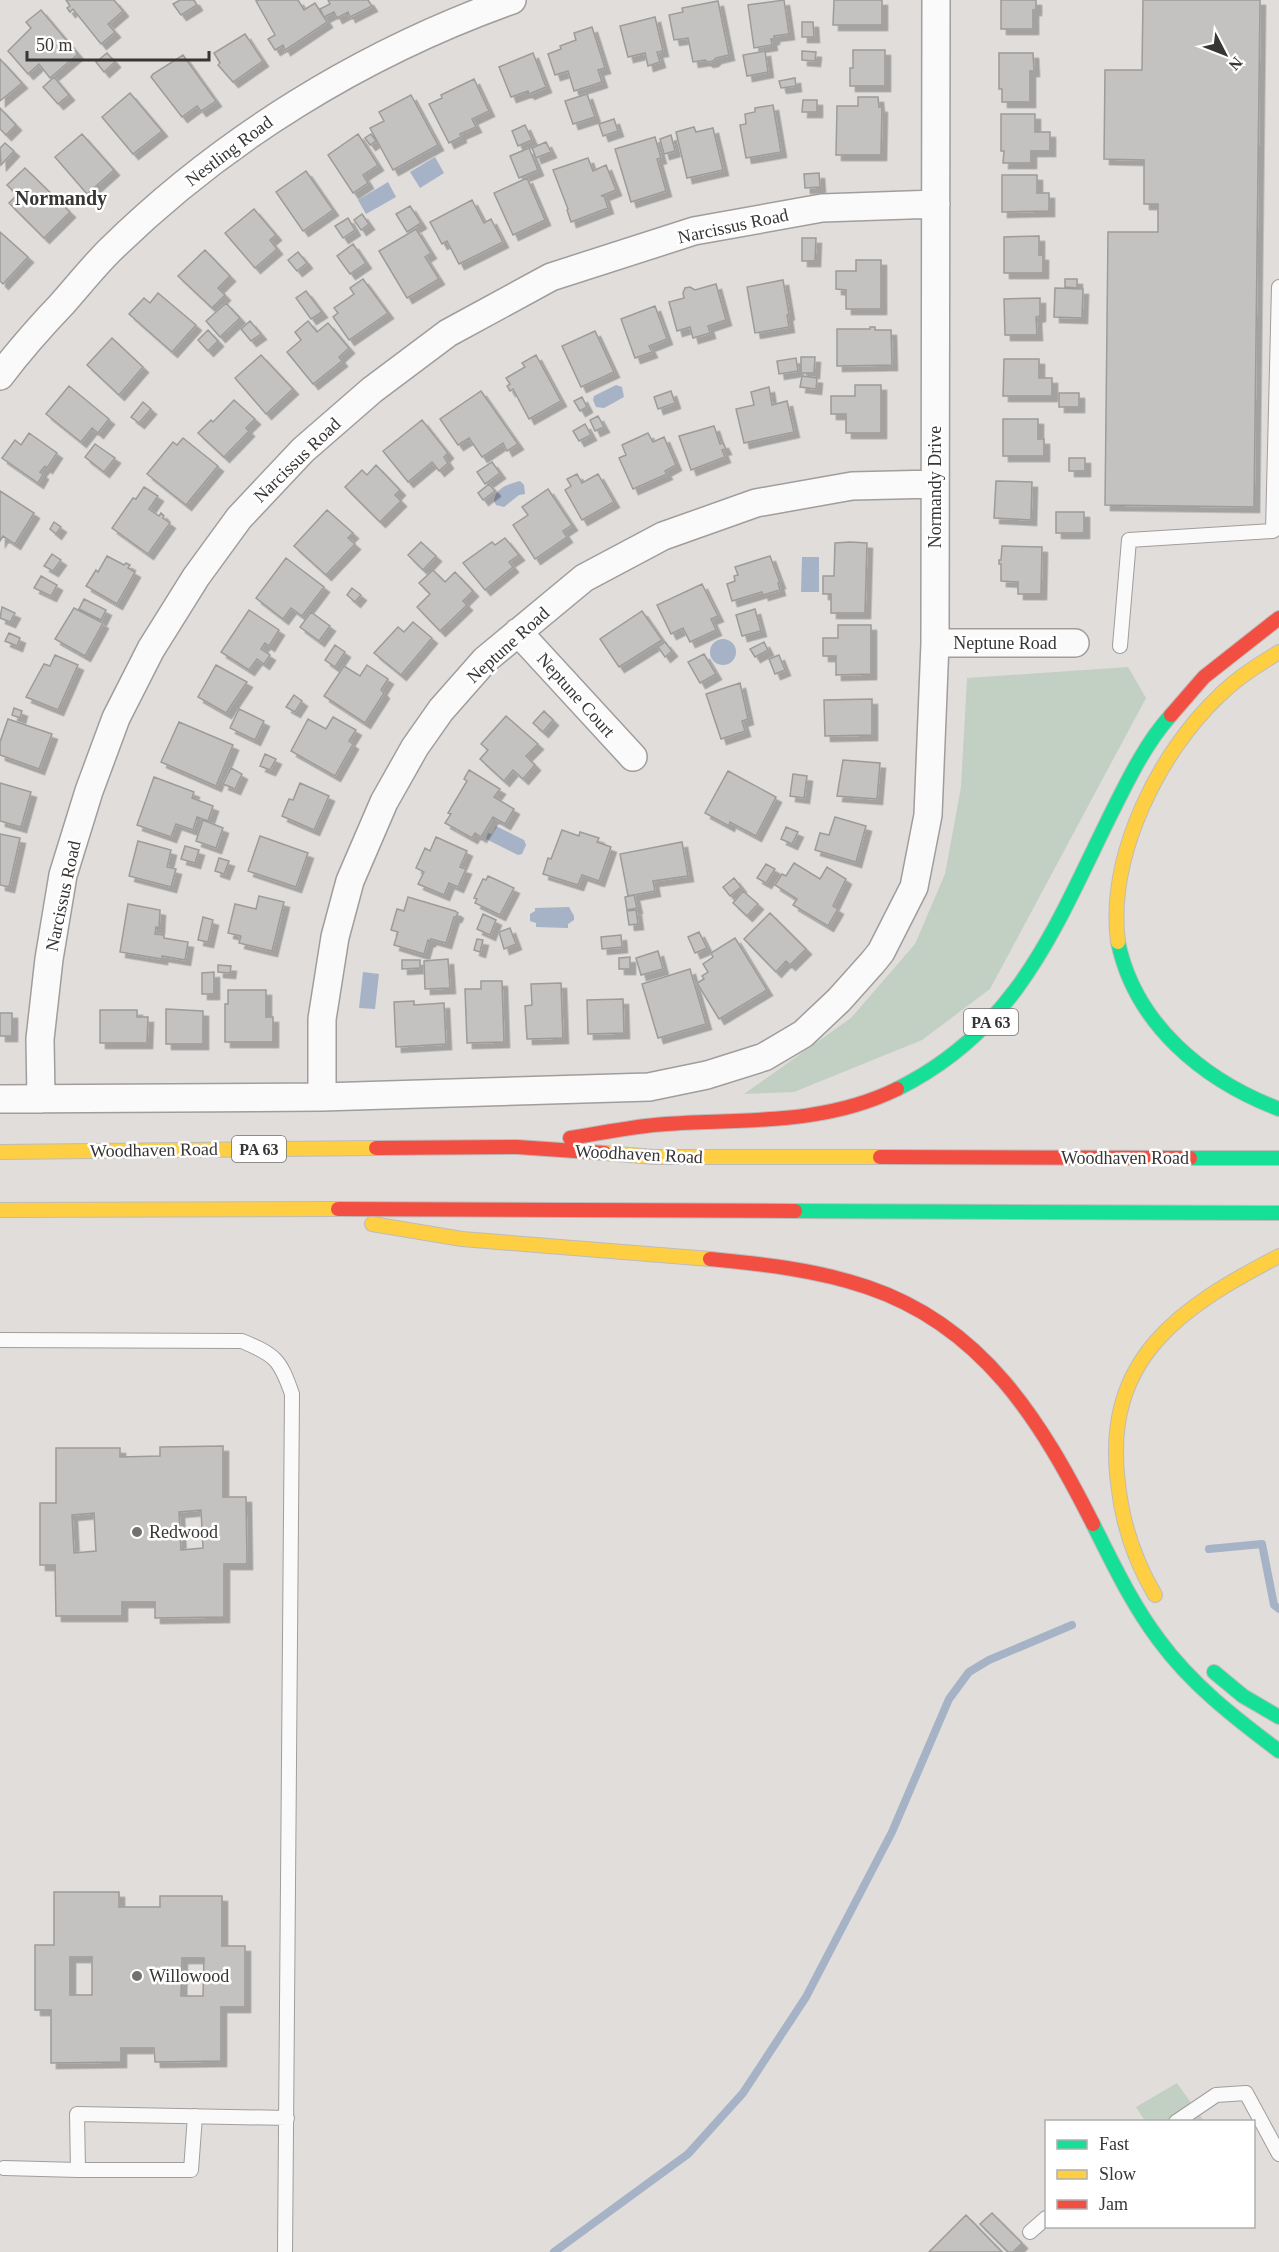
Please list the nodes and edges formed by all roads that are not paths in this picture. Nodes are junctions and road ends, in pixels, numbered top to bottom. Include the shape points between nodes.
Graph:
1 (512, 0) edge
2 (936, 0) edge
3 (936, 204) junction
4 (1279, 287) edge
5 (0, 376) edge
6 (935, 484) junction
7 (1276, 528) edge
8 (1279, 618) edge
9 (518, 632) junction
10 (935, 643) junction
11 (1075, 643) dead end
12 (1120, 646) dead end
13 (1279, 652) edge
14 (633, 757) dead end
15 (322, 1097) junction
16 (0, 1099) edge
17 (41, 1099) junction
18 (1279, 1109) edge
19 (517, 1147) junction
20 (0, 1152) edge
21 (1279, 1158) edge
22 (287, 1209) junction
23 (0, 1210) edge
24 (1279, 1213) edge
25 (1279, 1256) edge
26 (0, 1340) edge
27 (1164, 1608) dead end
28 (1205, 1662) dead end
29 (1279, 1716) edge
30 (1279, 1751) edge
31 (195, 2116) junction
32 (287, 2118) junction
33 (1178, 2120) edge
34 (1279, 2154) edge
35 (4, 2168) dead end
36 (78, 2170) junction
37 (1045, 2220) edge
38 (1030, 2232) dead end
39 (285, 2252) edge

1 - 5 street, Nestling Road via 373,59 277,115 183,185 110,250
2 - 3 street, Normandy Drive
3 - 6 street, Normandy Drive
3 - 17 street, Narcissus Road via 822,208 694,231 551,277 448,333 372,390 303,450 239,518 196,577 151,649 116,718 63,875 40,1039
4 - 7 lane
6 - 9 street, Neptune Road via 852,486 756,503 663,536 584,578
6 - 10 street, Normandy Drive
7 - 12 lane via 1129,540
8 - 19 highway, PA 63 via 1204,677 1165,721 1132,772 1034,969 994,1018 944,1062 916,1080 856,1107 807,1117 642,1126
9 - 14 street, Neptune Court
9 - 15 street, Neptune Road via 485,660 415,747 384,802 350,881 335,937 322,1019
10 - 11 street, Neptune Road
10 - 15 street, Normandy Drive via 928,815 916,877 873,962 803,1034 764,1057 707,1075 649,1087
13 - 18 highway via 1240,676 1220,694 1167,758 1139,811 1130,839 1116,923 1127,974 1161,1030 1212,1074
15 - 17 street
16 - 17 street
19 - 20 highway, Woodhaven Road / PA 63
19 - 21 highway, Woodhaven Road via 654,1157
22 - 23 highway
22 - 24 highway
22 - 30 highway via 433,1236 759,1264 817,1273 862,1285 929,1315 976,1350 1020,1400 1056,1455 1135,1602 1181,1668 1228,1713
25 - 27 highway via 1236,1277 1175,1319 1140,1360 1119,1409 1113,1459 1124,1519 1137,1558
26 - 32 lane via 242,1341 268,1352 284,1372 292,1394
28 - 29 highway via 1244,1696
31 - 32 lane
31 - 36 lane via 191,2170
31 - 36 lane via 77,2114
32 - 39 lane
33 - 34 lane via 1216,2095 1246,2093
35 - 36 lane
37 - 38 lane

